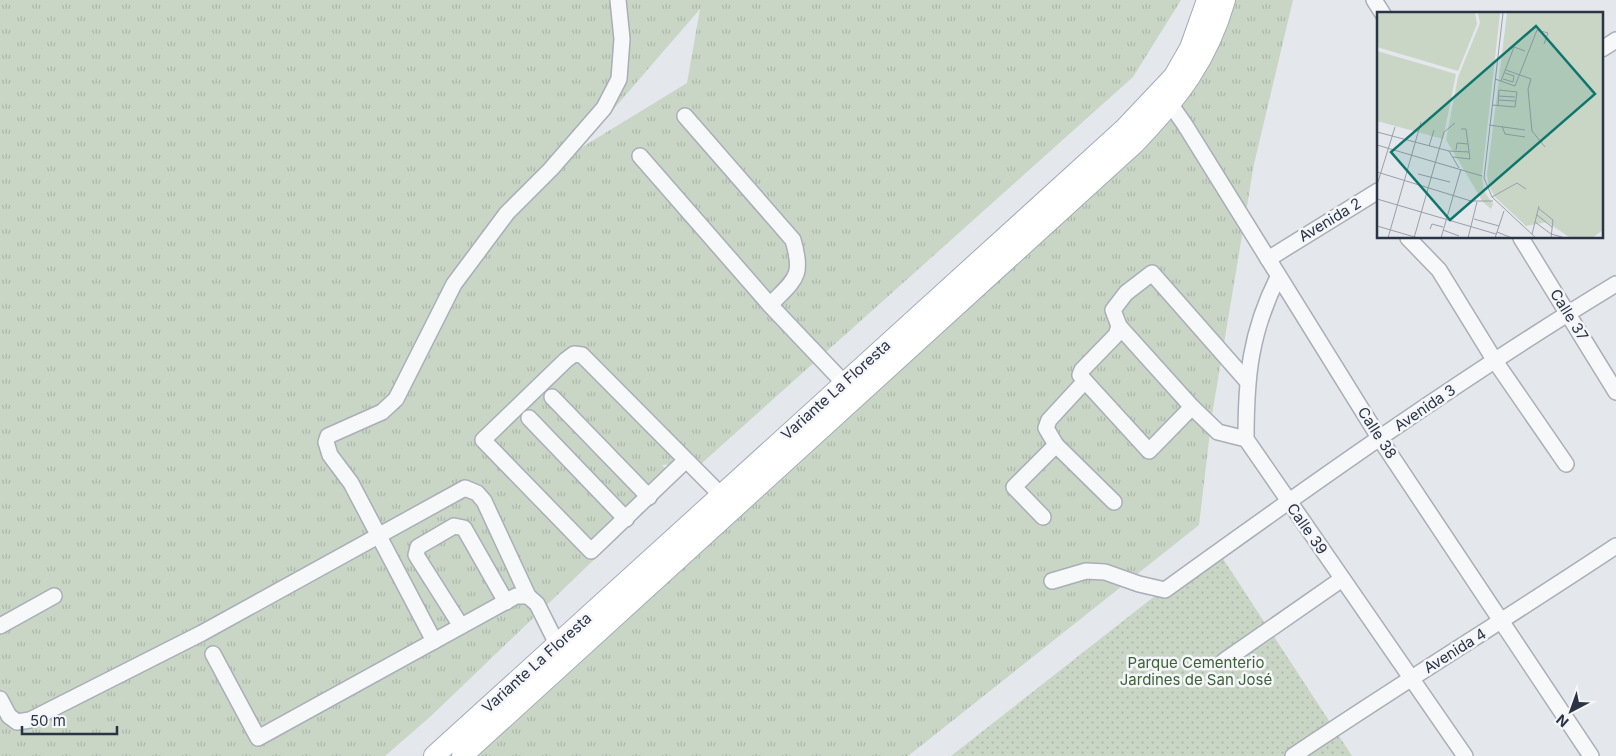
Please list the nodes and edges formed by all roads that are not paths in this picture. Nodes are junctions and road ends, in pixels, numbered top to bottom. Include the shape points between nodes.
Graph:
1 (618, 0) edge
2 (1207, 0) edge
3 (1225, 0) edge
4 (1374, 0) edge
5 (1382, 12) edge
6 (1616, 40) edge
7 (1604, 48) edge
8 (1171, 105) junction
9 (685, 116) dead end
10 (1129, 136) junction
11 (640, 156) dead end
12 (1377, 191) edge
13 (1409, 239) edge
14 (1522, 239) edge
15 (1268, 259) junction
16 (1278, 277) junction
17 (1616, 284) edge
18 (770, 305) junction
19 (1568, 314) junction
20 (1119, 326) junction
21 (1495, 361) junction
22 (1085, 381) junction
23 (1247, 381) junction
24 (844, 383) junction
25 (1616, 392) edge
26 (552, 397) dead end
27 (1192, 407) junction
28 (529, 418) dead end
29 (1246, 439) junction
30 (1380, 439) junction
31 (1056, 445) junction
32 (685, 461) junction
33 (1566, 464) dead end
34 (732, 494) junction
35 (649, 497) junction
36 (1288, 501) junction
37 (1114, 502) dead end
38 (1043, 517) dead end
39 (626, 519) junction
40 (379, 536) junction
41 (1616, 546) edge
42 (1342, 578) junction
43 (1052, 581) dead end
44 (54, 596) dead end
45 (528, 596) junction
46 (506, 602) junction
47 (1502, 622) junction
48 (0, 626) edge
49 (462, 626) junction
50 (434, 641) junction
51 (557, 644) junction
52 (213, 654) dead end
53 (1224, 661) dead end
54 (1412, 678) junction
55 (0, 699) edge
56 (434, 756) edge
57 (462, 756) edge
58 (1294, 756) edge
59 (1465, 756) edge
60 (1591, 756) edge

1 - 40 street via 622,39 619,79 604,108 507,213 454,284 396,399 382,412 328,436 326,442 330,455 351,484
2 - 10 main road, Variante La Floresta via 1190,48 1174,76
3 - 8 main road, Variante La Floresta via 1205,55
4 - 5 street
6 - 7 street
8 - 10 main road, Variante La Floresta
8 - 15 street, Calle 38
9 - 18 street via 793,240 800,261 797,277
10 - 24 main road, Variante La Floresta
10 - 34 main road, Variante La Floresta
11 - 18 street
12 - 15 street, Avenida 2
13 - 21 street via 1439,270
14 - 19 street, Calle 37
15 - 16 street, Calle 38
16 - 23 street via 1257,328
16 - 30 street, Calle 38
17 - 19 street, Avenida 3
18 - 24 street
19 - 21 street, Avenida 3
19 - 25 street, Calle 37
20 - 22 street via 1116,335 1082,370 1080,375
20 - 23 street via 1114,310 1126,293 1152,273
20 - 27 street
21 - 30 street, Avenida 3
21 - 33 street
22 - 27 street via 1149,451
22 - 31 street via 1049,420 1046,428
23 - 29 street
24 - 34 main road, Variante La Floresta
26 - 35 street
27 - 29 street via 1218,432
28 - 39 street
29 - 36 street, Calle 39
30 - 36 street, Avenida 3
30 - 47 street, Calle 38
31 - 37 street
31 - 38 street via 1014,487
32 - 34 street
32 - 35 street
32 - 39 street via 582,355 574,354 483,440 588,549 594,550
34 - 51 main road, Variante La Floresta
34 - 57 main road, Variante La Floresta
35 - 39 street
36 - 42 street, Calle 39
36 - 43 street, Avenida 3 via 1165,590 1105,572 1086,571
40 - 45 street via 461,490 470,489 484,501
40 - 50 street
40 - 55 street via 202,633 30,720 17,722 9,716
41 - 47 street, Avenida 4
42 - 53 street
42 - 54 street, Calle 39
44 - 48 street
45 - 46 street via 516,596
45 - 51 street via 538,604
46 - 49 street
46 - 49 street via 464,528 454,526 418,547 416,555
47 - 54 street, Avenida 4
47 - 60 street, Calle 38
49 - 50 street
50 - 52 street via 258,738
51 - 56 main road, Variante La Floresta
54 - 58 street, Avenida 4
54 - 59 street, Calle 39

